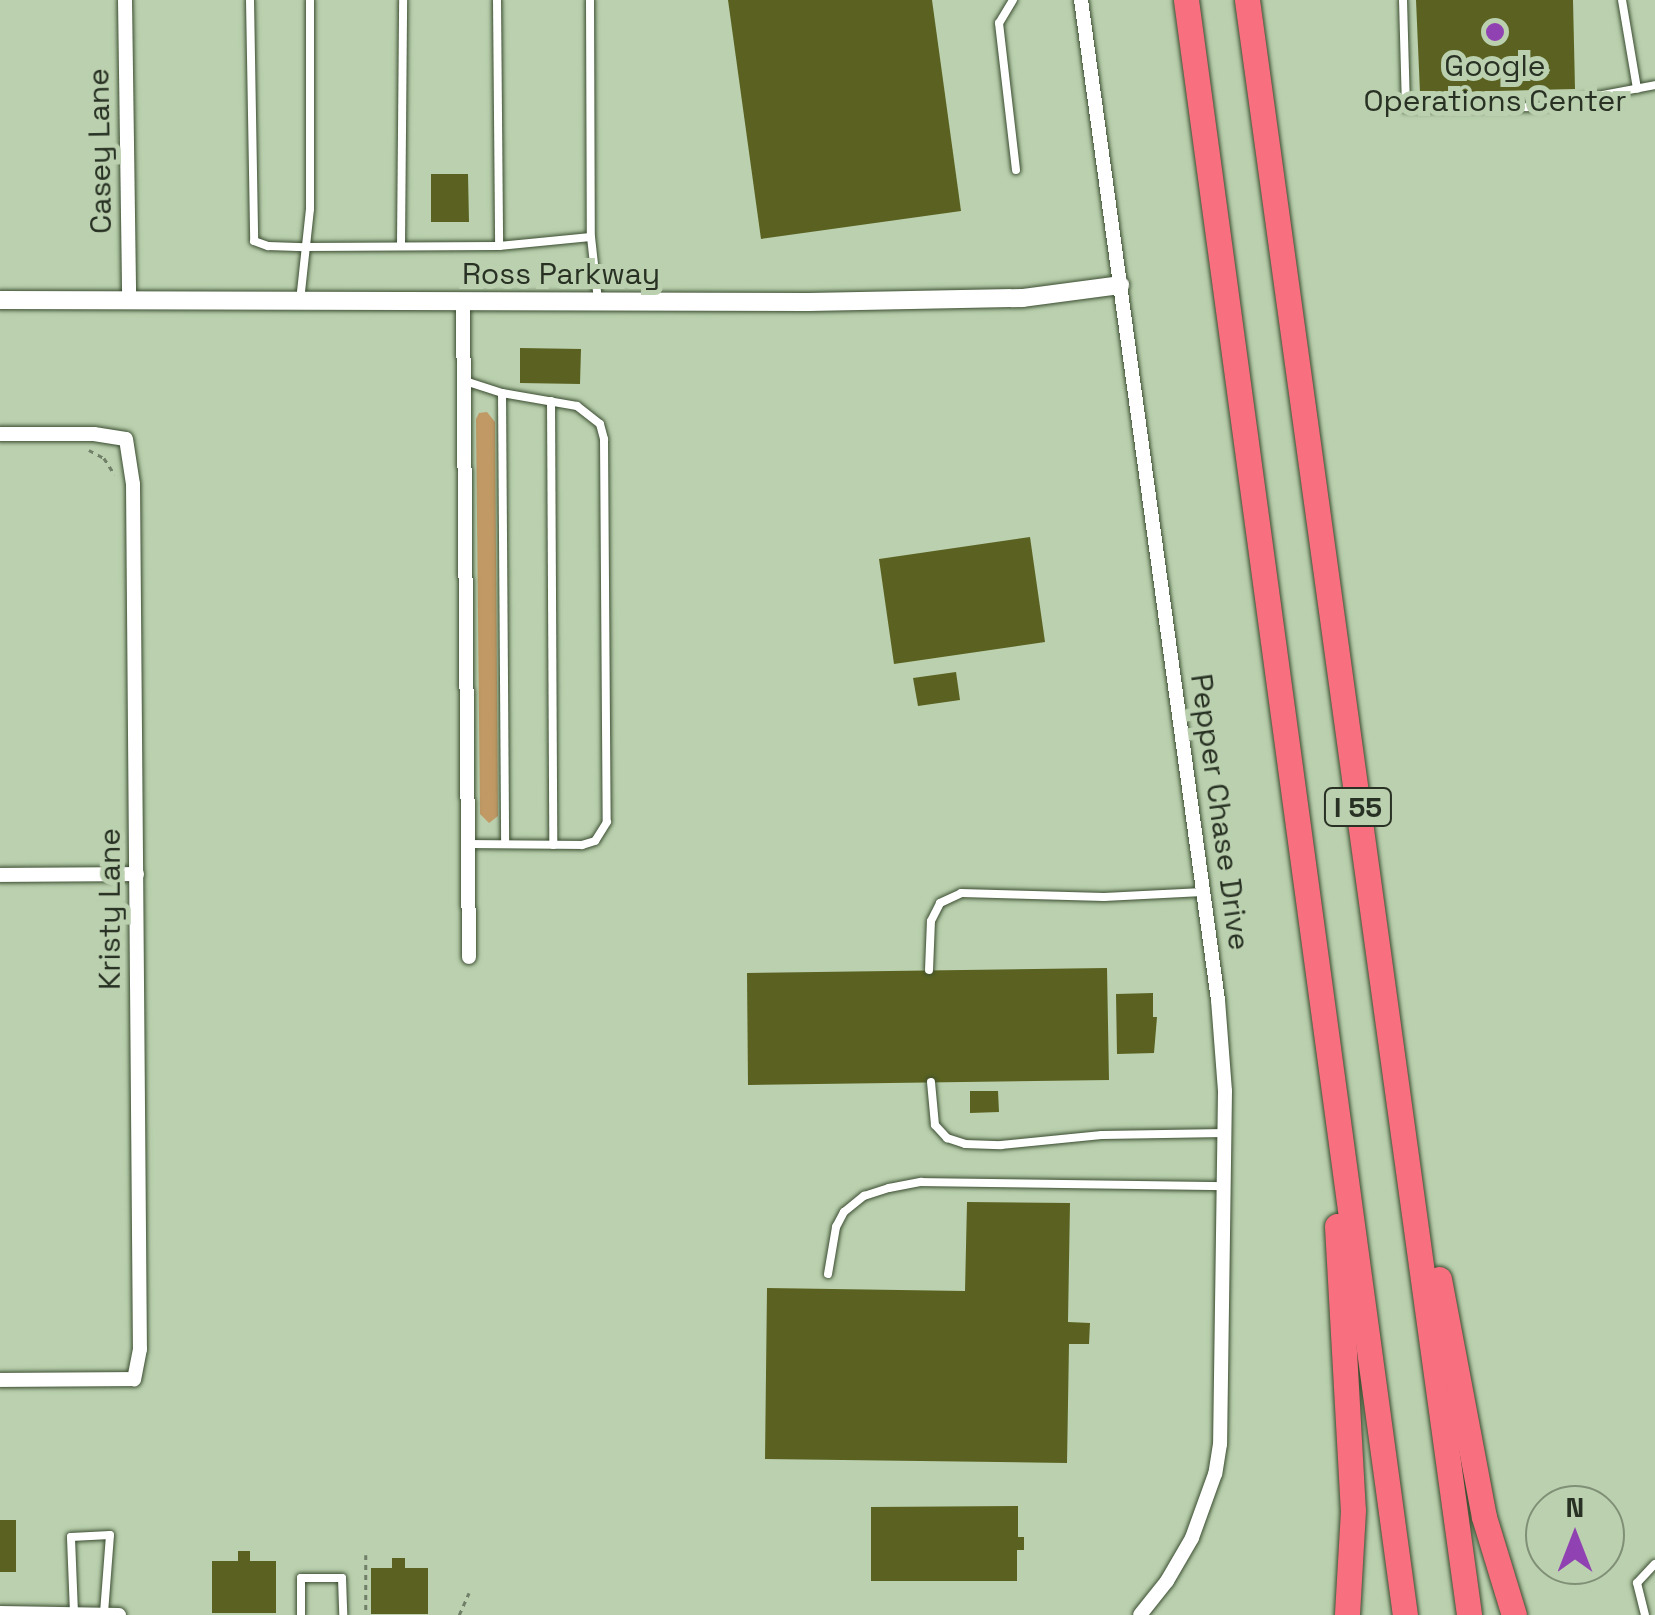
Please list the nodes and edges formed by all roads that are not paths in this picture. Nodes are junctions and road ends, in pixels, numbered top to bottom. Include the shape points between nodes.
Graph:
1 (125, 0) edge
2 (250, 0) edge
3 (310, 0) edge
4 (402, 0) edge
5 (497, 0) edge
6 (590, 0) edge
7 (1013, 0) edge
8 (1081, 0) edge
9 (1186, 0) edge
10 (1247, 0) edge
11 (1403, 0) edge
12 (1622, 0) edge
13 (1655, 85) edge
14 (1638, 89) junction
15 (1016, 170) dead end
16 (591, 237) junction
17 (401, 245) junction
18 (499, 246) junction
19 (305, 247) junction
20 (1120, 285) junction
21 (0, 300) edge
22 (128, 301) junction
23 (300, 301) junction
24 (462, 301) junction
25 (598, 301) junction
26 (464, 381) junction
27 (502, 394) junction
28 (551, 401) junction
29 (0, 434) edge
30 (1359, 814) junction
31 (470, 844) junction
32 (506, 844) junction
33 (553, 845) junction
34 (136, 874) junction
35 (0, 875) edge
36 (1203, 892) junction
37 (469, 957) dead end
38 (929, 970) dead end
39 (930, 1082) dead end
40 (1225, 1133) junction
41 (1343, 1166) junction
42 (1225, 1186) junction
43 (828, 1274) dead end
44 (0, 1380) edge
45 (1655, 1564) edge
46 (0, 1613) edge
47 (74, 1613) edge
48 (112, 1614) edge
49 (302, 1615) edge
50 (342, 1615) edge
51 (1140, 1615) edge
52 (1346, 1615) edge
53 (1406, 1615) edge
54 (1468, 1615) edge
55 (1514, 1615) edge
56 (1644, 1615) edge

1 - 22 street, Casey Lane
2 - 19 lane via 252,234 260,244
3 - 19 lane
4 - 17 lane
5 - 18 lane
6 - 16 lane
7 - 15 lane via 999,23
8 - 20 street, Pepper Chase Drive
9 - 41 highway, I 55
10 - 30 highway, I 55
11 - 14 lane via 1406,108 1539,107
12 - 14 lane
13 - 14 lane
16 - 18 lane
16 - 25 lane
17 - 18 lane
17 - 19 lane
19 - 23 lane
20 - 25 street, Ross Parkway via 1023,298
20 - 36 street, Pepper Chase Drive
21 - 22 street, Ross Parkway
22 - 23 street, Ross Parkway
23 - 24 street, Ross Parkway
24 - 25 street, Ross Parkway
24 - 26 street
26 - 27 lane
26 - 31 street
27 - 28 lane
27 - 32 lane
28 - 33 lane
28 - 33 lane via 589,412 604,439 607,797 607,822 595,841
29 - 34 street, Kristy Lane via 126,439 133,484
30 - 54 highway, I 55
30 - 55 highway via 1462,1416
31 - 32 lane
31 - 37 street
32 - 33 lane
34 - 35 street
34 - 44 street, Kristy Lane via 140,1349 134,1379
36 - 38 lane via 962,894 940,903 931,921
36 - 40 street, Pepper Chase Drive via 1222,1035
39 - 40 lane via 935,1125 946,1138 965,1144
40 - 42 street, Pepper Chase Drive
41 - 52 highway via 1336,1235 1353,1510
41 - 53 highway, I 55
42 - 43 lane via 922,1182 890,1188 844,1212
42 - 51 street, Pepper Chase Drive via 1223,1399 1215,1474 1192,1538
45 - 56 lane via 1637,1582
46 - 47 street
47 - 48 street
47 - 48 lane via 71,1536 110,1536
49 - 50 lane via 301,1578 342,1578

